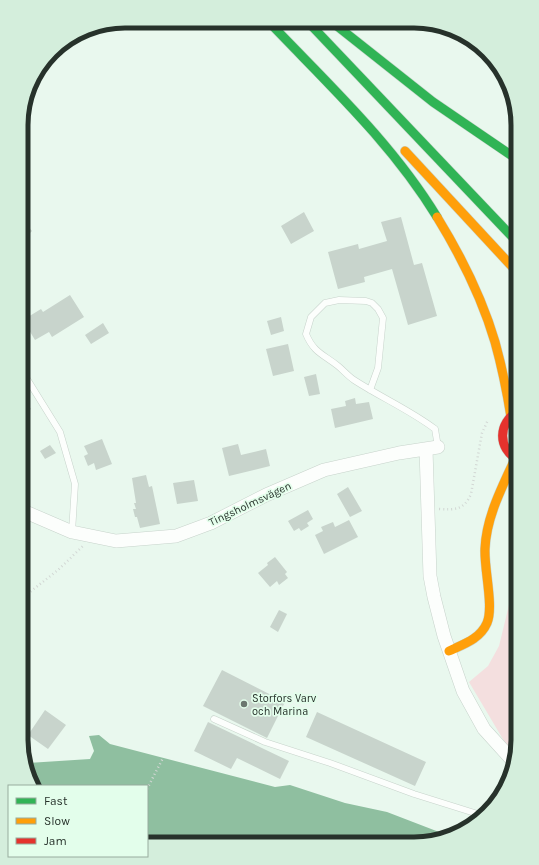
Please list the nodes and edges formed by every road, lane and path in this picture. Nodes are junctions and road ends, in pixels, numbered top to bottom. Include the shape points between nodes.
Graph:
1 (275, 28) edge
2 (287, 28) edge
3 (314, 28) edge
4 (339, 28) edge
5 (370, 114) dead end
6 (401, 147) dead end
7 (511, 155) edge
8 (511, 236) edge
9 (511, 265) edge
10 (28, 380) edge
11 (370, 390) junction
12 (511, 405) edge
13 (511, 418) edge
14 (489, 419) dead end
15 (432, 448) junction
16 (511, 454) edge
17 (511, 471) edge
18 (428, 509) junction
19 (28, 513) edge
20 (72, 532) junction
21 (93, 536) junction
22 (28, 594) edge
23 (449, 651) junction
24 (214, 719) dead end
25 (163, 758) dead end
26 (509, 758) edge
27 (148, 787) edge
28 (477, 814) edge

1 - 12 main road via 383,143 439,218 467,268 484,309
2 - 5 main road
3 - 8 main road
4 - 7 main road via 433,102
6 - 9 main road
10 - 20 lane via 60,432 75,484
11 - 11 lane via 378,368 383,318 378,309 366,300 338,300 325,303 311,317 306,334 310,342 314,349
11 - 15 lane via 435,429
13 - 16 main road via 504,428 503,435 506,449
14 - 18 path via 482,433 468,500 457,509
15 - 18 street
15 - 21 street, Tingsholmsvägen via 324,470 211,523 176,536 116,541
17 - 23 main road via 495,502 485,548 485,570 491,606 488,621 480,635 469,644
18 - 23 street via 430,576
19 - 20 street, Tingsholmsvägen
20 - 21 street, Tingsholmsvägen
21 - 22 path via 58,570
23 - 26 street via 463,691 484,729
24 - 28 lane via 265,742
25 - 27 path

